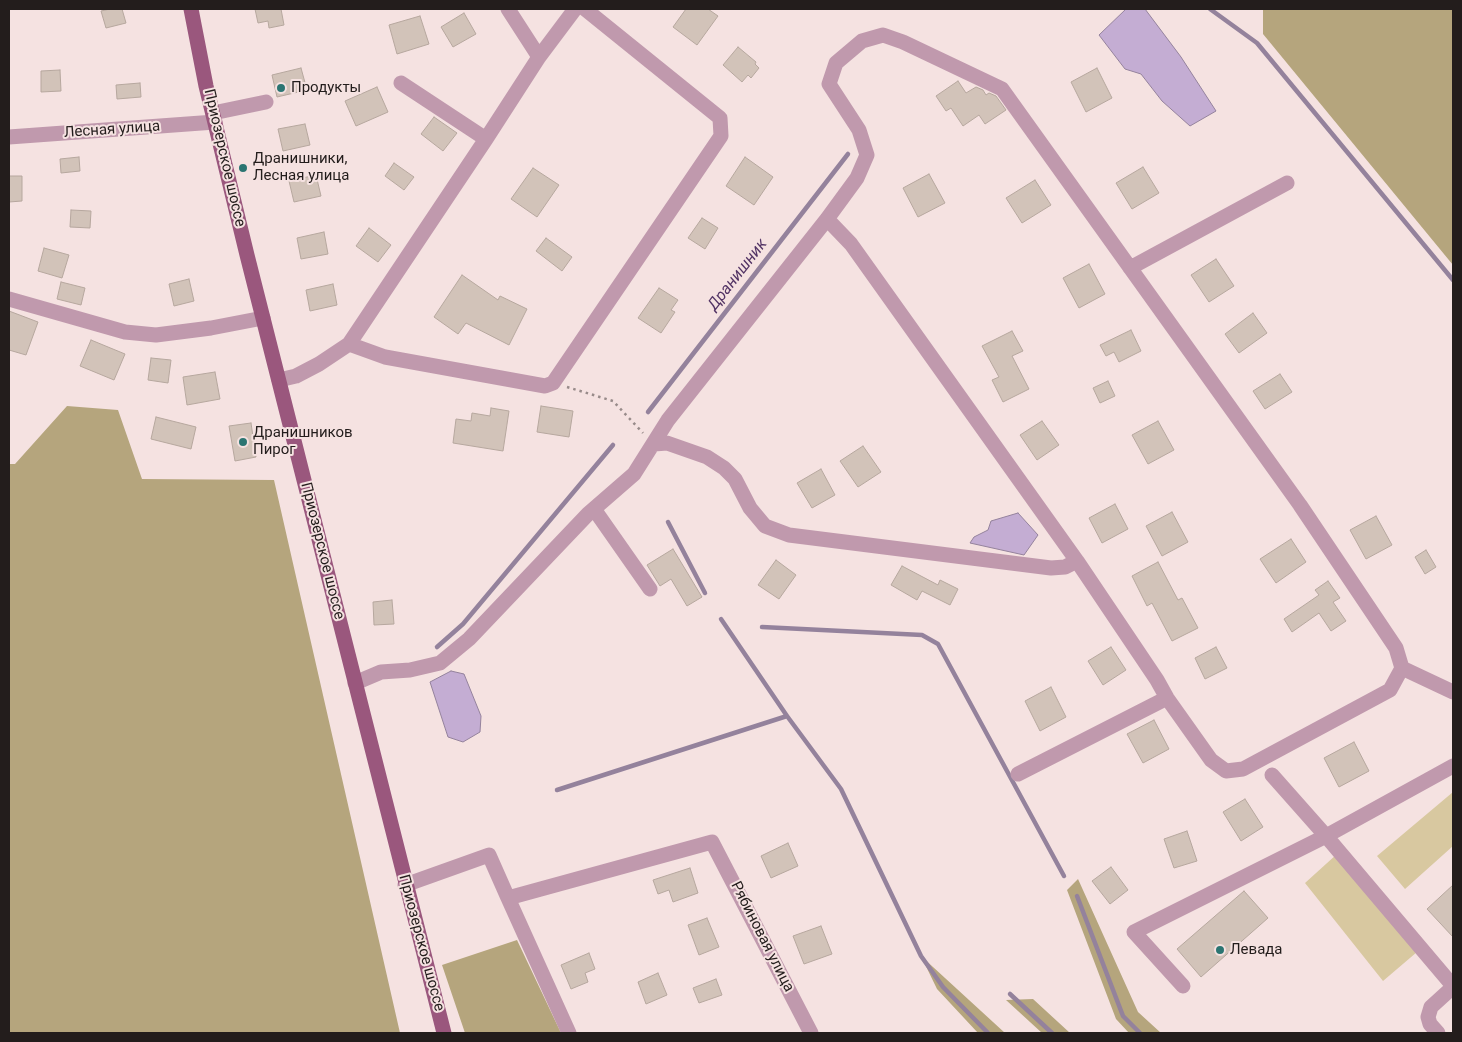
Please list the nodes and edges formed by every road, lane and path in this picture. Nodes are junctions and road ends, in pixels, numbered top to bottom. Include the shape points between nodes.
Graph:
1 (190, 9) edge
2 (508, 9) edge
3 (574, 9) edge
4 (585, 9) edge
5 (539, 57) junction
6 (401, 83) dead end
7 (266, 102) dead end
8 (214, 118) junction
9 (9, 137) edge
10 (486, 139) junction
11 (1287, 183) dead end
12 (827, 219) junction
13 (1130, 268) junction
14 (9, 299) edge
15 (263, 318) junction
16 (349, 344) junction
17 (279, 380) junction
18 (553, 383) junction
19 (654, 444) junction
20 (594, 509) junction
21 (1077, 561) junction
22 (650, 589) dead end
23 (1402, 668) junction
24 (355, 683) junction
25 (1453, 692) edge
26 (1167, 698) junction
27 (1453, 766) edge
28 (1018, 774) dead end
29 (1272, 775) dead end
30 (1326, 836) junction
31 (405, 885) junction
32 (508, 898) junction
33 (1183, 986) dead end
34 (1453, 986) edge
35 (444, 1033) edge
36 (569, 1033) edge
37 (811, 1033) edge
38 (1438, 1033) edge

1 - 8 main road, Приозерское шоссе
2 - 5 street
3 - 5 street
4 - 18 street via 720,118 721,136
5 - 10 street
6 - 10 street
7 - 8 street, Лесная улица
8 - 9 street, Лесная улица
8 - 15 main road, Приозерское шоссе
10 - 16 street
11 - 13 street
12 - 13 street via 857,178 867,155 859,130 829,84 836,63 862,41 882,35 1002,89
12 - 19 street via 668,420
12 - 21 street via 851,244
13 - 23 street via 1300,505 1396,648
14 - 15 street via 125,332 156,335
15 - 17 main road, Приозерское шоссе
16 - 17 street via 296,376
16 - 18 street via 385,357 545,386
17 - 24 main road, Приозерское шоссе
18 - 19 path via 613,401
19 - 20 street via 634,474
19 - 21 street via 667,443 708,457 735,479 750,508 765,526 789,535 1051,568 1065,567
20 - 22 street
20 - 24 street via 470,639 440,663 381,672
21 - 26 street
23 - 25 street
23 - 26 street via 1390,690 1243,769 1226,771 1211,760
24 - 31 main road, Приозерское шоссе
26 - 28 street
27 - 30 street
29 - 30 street
30 - 33 street via 1134,932
30 - 34 street
31 - 32 street via 489,855
31 - 35 main road, Приозерское шоссе
32 - 36 street
32 - 37 street, Рябиновая улица via 712,842
34 - 38 street via 1431,1007 1428,1017

